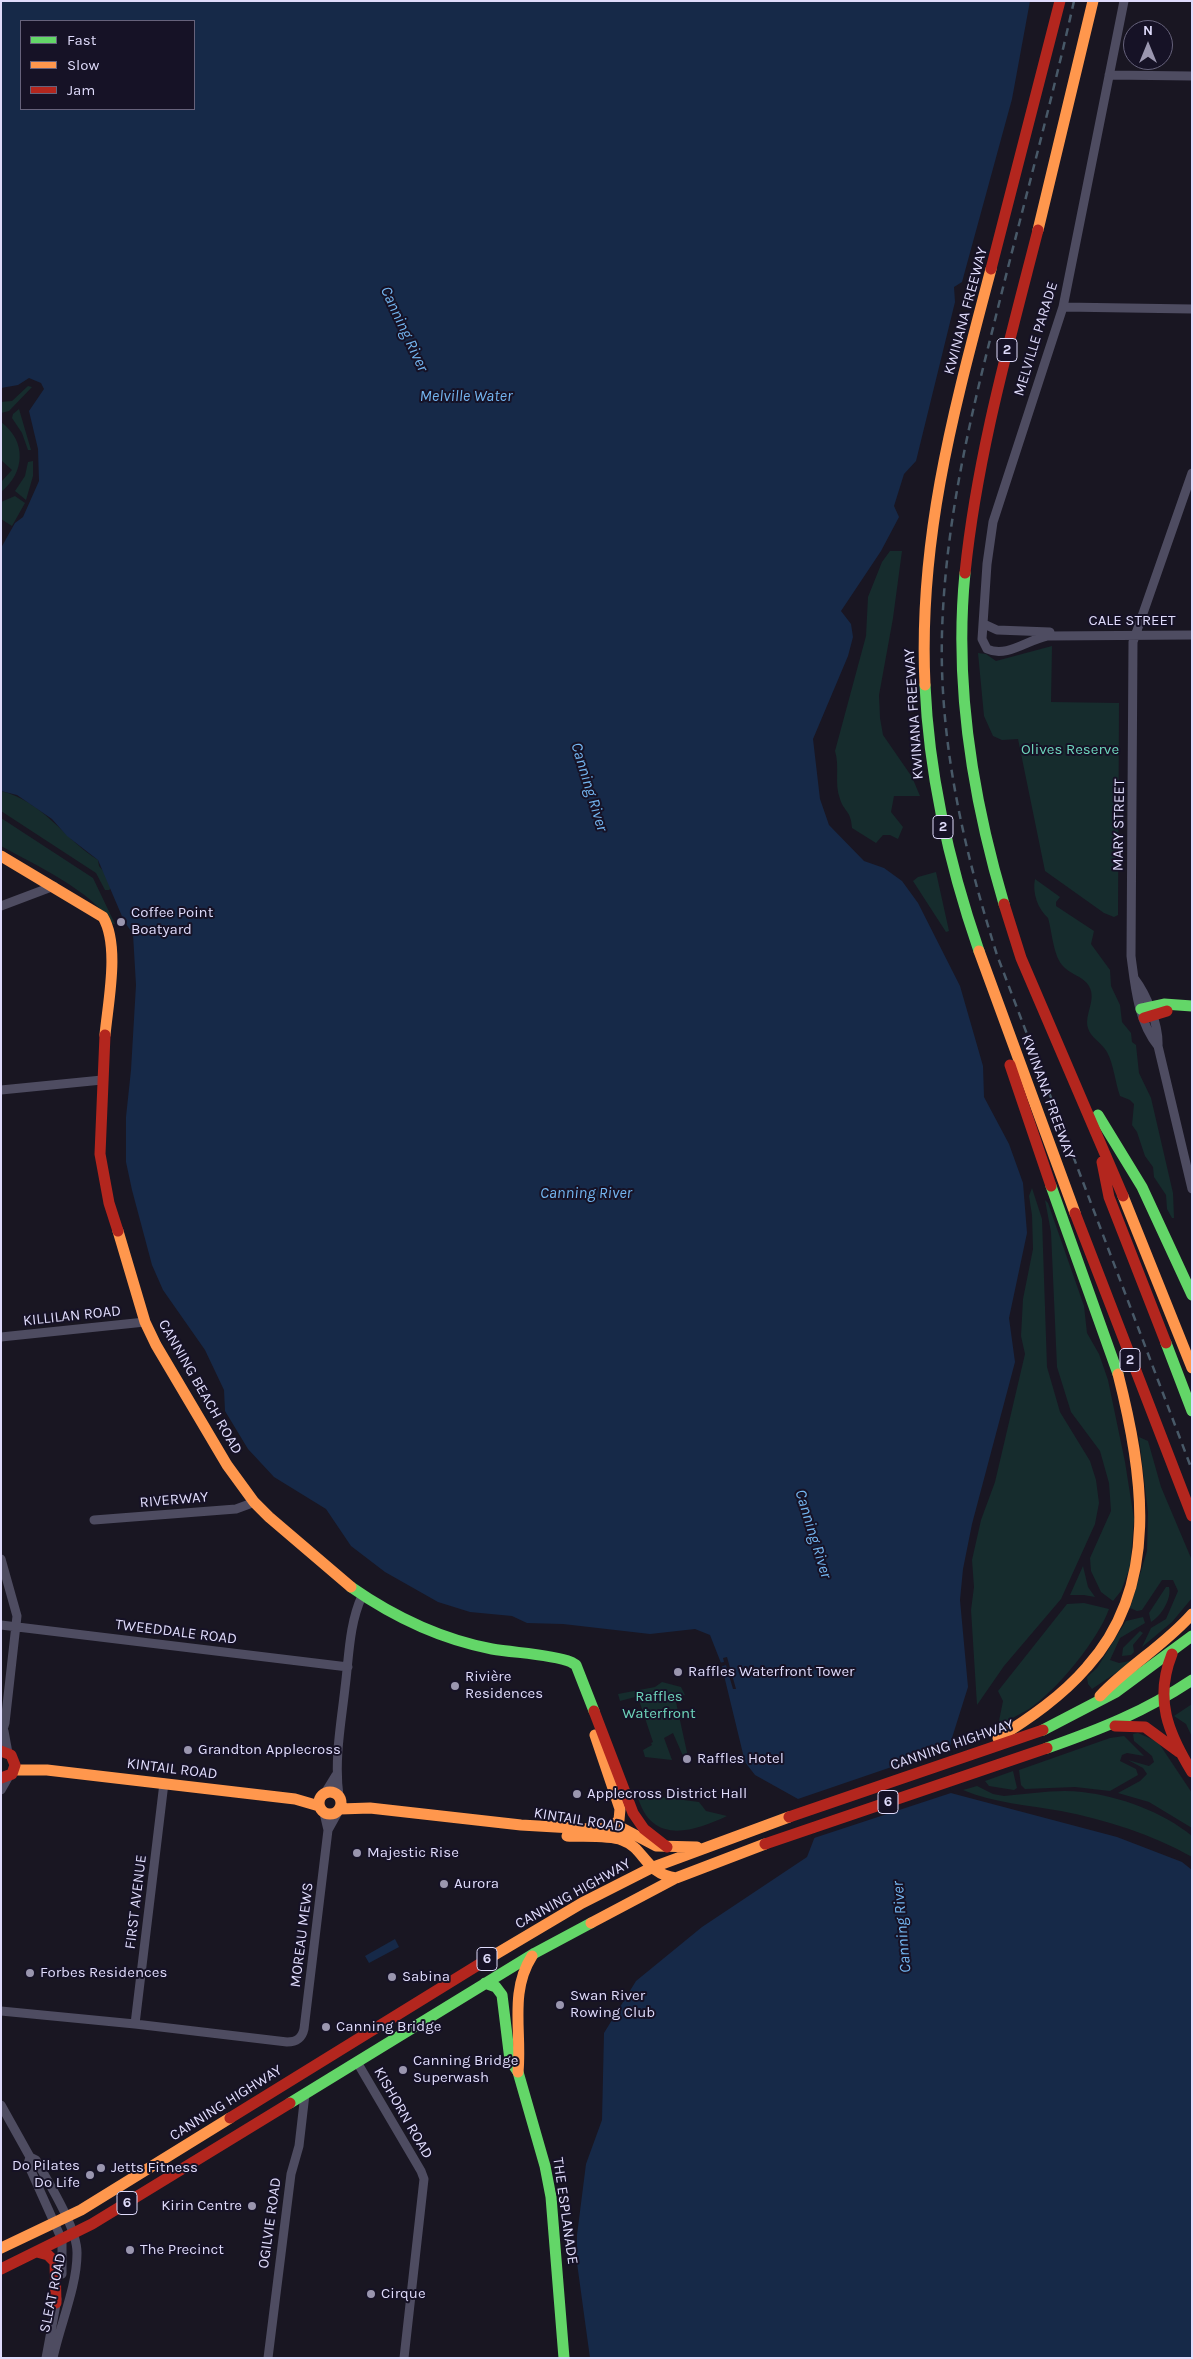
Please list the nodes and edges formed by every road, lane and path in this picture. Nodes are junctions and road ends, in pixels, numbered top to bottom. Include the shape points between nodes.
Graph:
1 (1060, 1) edge
2 (1093, 1) edge
3 (1124, 1) edge
4 (1109, 75) junction
5 (1192, 76) edge
6 (1063, 307) junction
7 (1192, 308) edge
8 (1192, 473) edge
9 (984, 624) junction
10 (1071, 634) junction
11 (1137, 634) junction
12 (1192, 635) edge
13 (1, 856) edge
14 (54, 886) junction
15 (1, 906) edge
16 (979, 951) junction
17 (1192, 1006) edge
18 (1146, 1012) junction
19 (1064, 1057) junction
20 (102, 1080) junction
21 (1, 1090) edge
22 (1096, 1131) junction
23 (1192, 1189) edge
24 (1072, 1206) junction
25 (1192, 1295) edge
26 (145, 1322) junction
27 (1, 1337) edge
28 (1192, 1368) edge
29 (1192, 1411) edge
30 (1192, 1490) edge
31 (255, 1502) junction
32 (1192, 1516) edge
33 (94, 1520) dead end
34 (1, 1559) edge
35 (362, 1596) junction
36 (1192, 1614) edge
37 (1, 1625) edge
38 (16, 1627) junction
39 (1192, 1636) edge
40 (1173, 1652) junction
41 (548, 1658) junction
42 (348, 1667) junction
43 (1192, 1680) edge
44 (1162, 1700) junction
45 (1090, 1707) junction
46 (1108, 1726) junction
47 (2, 1734) edge
48 (1179, 1752) junction
49 (973, 1754) junction
50 (8, 1765) edge
51 (1192, 1772) edge
52 (336, 1775) junction
53 (164, 1783) junction
54 (1, 1790) edge
55 (323, 1802) junction
56 (340, 1804) junction
57 (521, 1825) junction
58 (611, 1828) junction
59 (328, 1830) junction
60 (667, 1847) junction
61 (704, 1847) junction
62 (651, 1868) junction
63 (676, 1878) junction
64 (535, 1952) junction
65 (485, 1983) junction
66 (1, 2012) edge
67 (135, 2024) junction
68 (357, 2062) junction
69 (518, 2072) junction
70 (305, 2094) junction
71 (1, 2105) edge
72 (61, 2220) junction
73 (73, 2234) junction
74 (62, 2240) junction
75 (1, 2248) edge
76 (38, 2252) junction
77 (1, 2269) edge
78 (56, 2303) junction
79 (46, 2358) edge
80 (53, 2358) edge
81 (268, 2358) edge
82 (404, 2358) edge
83 (564, 2358) edge

1 - 16 main road, KWINANA FREEWAY / 2 via 939,478 928,552 924,656 930,757 949,855
2 - 19 main road, KWINANA FREEWAY / 2 via 985,441 970,527 962,626 965,704 973,773 996,876 1022,958
3 - 4 street, MELVILLE PARADE
4 - 5 street
4 - 6 street, MELVILLE PARADE
6 - 7 street
6 - 9 street, MELVILLE PARADE via 997,505 987,564
8 - 11 street, MARY STREET
9 - 10 street, CALE STREET via 997,630
9 - 10 street, CALE STREET via 982,639 987,649 994,652 1016,648 1033,639
10 - 11 street, CALE STREET
11 - 12 street, CALE STREET
11 - 18 street, MARY STREET via 1133,642 1131,924 1135,989
13 - 14 main road, CANNING BEACH ROAD
14 - 15 street
14 - 20 main road, CANNING BEACH ROAD via 103,917 111,936
16 - 24 main road, KWINANA FREEWAY / 2
16 - 49 main road via 1018,1096 1119,1377 1136,1466 1141,1532 1138,1564 1125,1607 1090,1666 1051,1704
17 - 18 main road via 1171,1004
18 - 23 street, MARY STREET via 1158,1036
19 - 22 main road, KWINANA FREEWAY / 2
19 - 25 main road via 1142,1187
20 - 21 street
20 - 26 main road, CANNING BEACH ROAD via 100,1154 103,1174
22 - 28 main road, KWINANA FREEWAY / 2
22 - 29 main road via 1108,1197
24 - 30 main road via 1128,1324
24 - 32 main road, KWINANA FREEWAY / 2
26 - 27 street, KILLILAN ROAD
26 - 31 main road, CANNING BEACH ROAD via 232,1472
31 - 33 street, RIVERWAY via 236,1509
31 - 35 main road, CANNING BEACH ROAD via 331,1574
34 - 38 street via 16,1605
35 - 41 main road, CANNING BEACH ROAD via 452,1639
35 - 42 street via 354,1613
36 - 45 main road via 1155,1649 1112,1682
37 - 38 street, TWEEDDALE ROAD
38 - 42 street, TWEEDDALE ROAD
38 - 47 street
39 - 40 main road, CANNING HIGHWAY
40 - 44 main road via 1165,1667
40 - 45 main road, CANNING HIGHWAY / 6
41 - 58 main road, CANNING BEACH ROAD via 570,1671 576,1683 620,1809 618,1820
41 - 60 main road, CANNING BEACH ROAD via 566,1659 576,1665 633,1813 644,1829
42 - 52 street
43 - 44 main road, 6
44 - 46 main road, 6
44 - 48 main road
45 - 49 main road, CANNING HIGHWAY / 6 via 1050,1727
46 - 48 main road via 1144,1727
46 - 63 main road, 6
47 - 50 street
48 - 51 main road
49 - 61 main road, CANNING HIGHWAY / 6
50 - 53 main road, KINTAIL ROAD
50 - 54 street
52 - 55 street
52 - 56 street
53 - 55 main road, KINTAIL ROAD
53 - 67 street, FIRST AVENUE
55 - 56 main road, KINTAIL ROAD via 332,1792
55 - 56 main road via 331,1815
55 - 59 street, MOREAU MEWS
56 - 57 main road, KINTAIL ROAD
56 - 59 street, MOREAU MEWS
57 - 58 main road, KINTAIL ROAD
57 - 62 main road, KINTAIL ROAD via 567,1836 622,1840
58 - 60 main road, KINTAIL ROAD via 627,1829 650,1844
59 - 67 street, MOREAU MEWS via 302,2034 287,2042
60 - 61 main road, KINTAIL ROAD
61 - 62 main road, CANNING HIGHWAY / 6
62 - 63 main road via 664,1876
62 - 72 main road, CANNING HIGHWAY / 6 via 582,1903 472,1968
63 - 64 main road, 6
64 - 65 main road, 6
64 - 69 main road, THE ESPLANADE via 525,1967 519,1987 521,2058
65 - 68 main road, 6
65 - 69 main road, THE ESPLANADE via 496,1987 502,1995 510,2060
66 - 67 street
68 - 70 main road, 6
68 - 82 street, KISHORN ROAD via 424,2179
69 - 83 main road, THE ESPLANADE via 545,2166 550,2197
70 - 73 main road, 6
70 - 81 street, OGILVIE ROAD via 299,2146 291,2174
71 - 72 street, SLEAT ROAD via 30,2157 28,2164
72 - 73 street, SLEAT ROAD
72 - 74 street, SLEAT ROAD
72 - 75 main road, CANNING HIGHWAY / 6
73 - 74 main road, 6
73 - 80 street, SLEAT ROAD via 76,2266
74 - 76 main road, 6
74 - 78 street, SLEAT ROAD via 64,2254
76 - 77 main road, 6
76 - 78 main road via 55,2262
78 - 79 street, SLEAT ROAD

